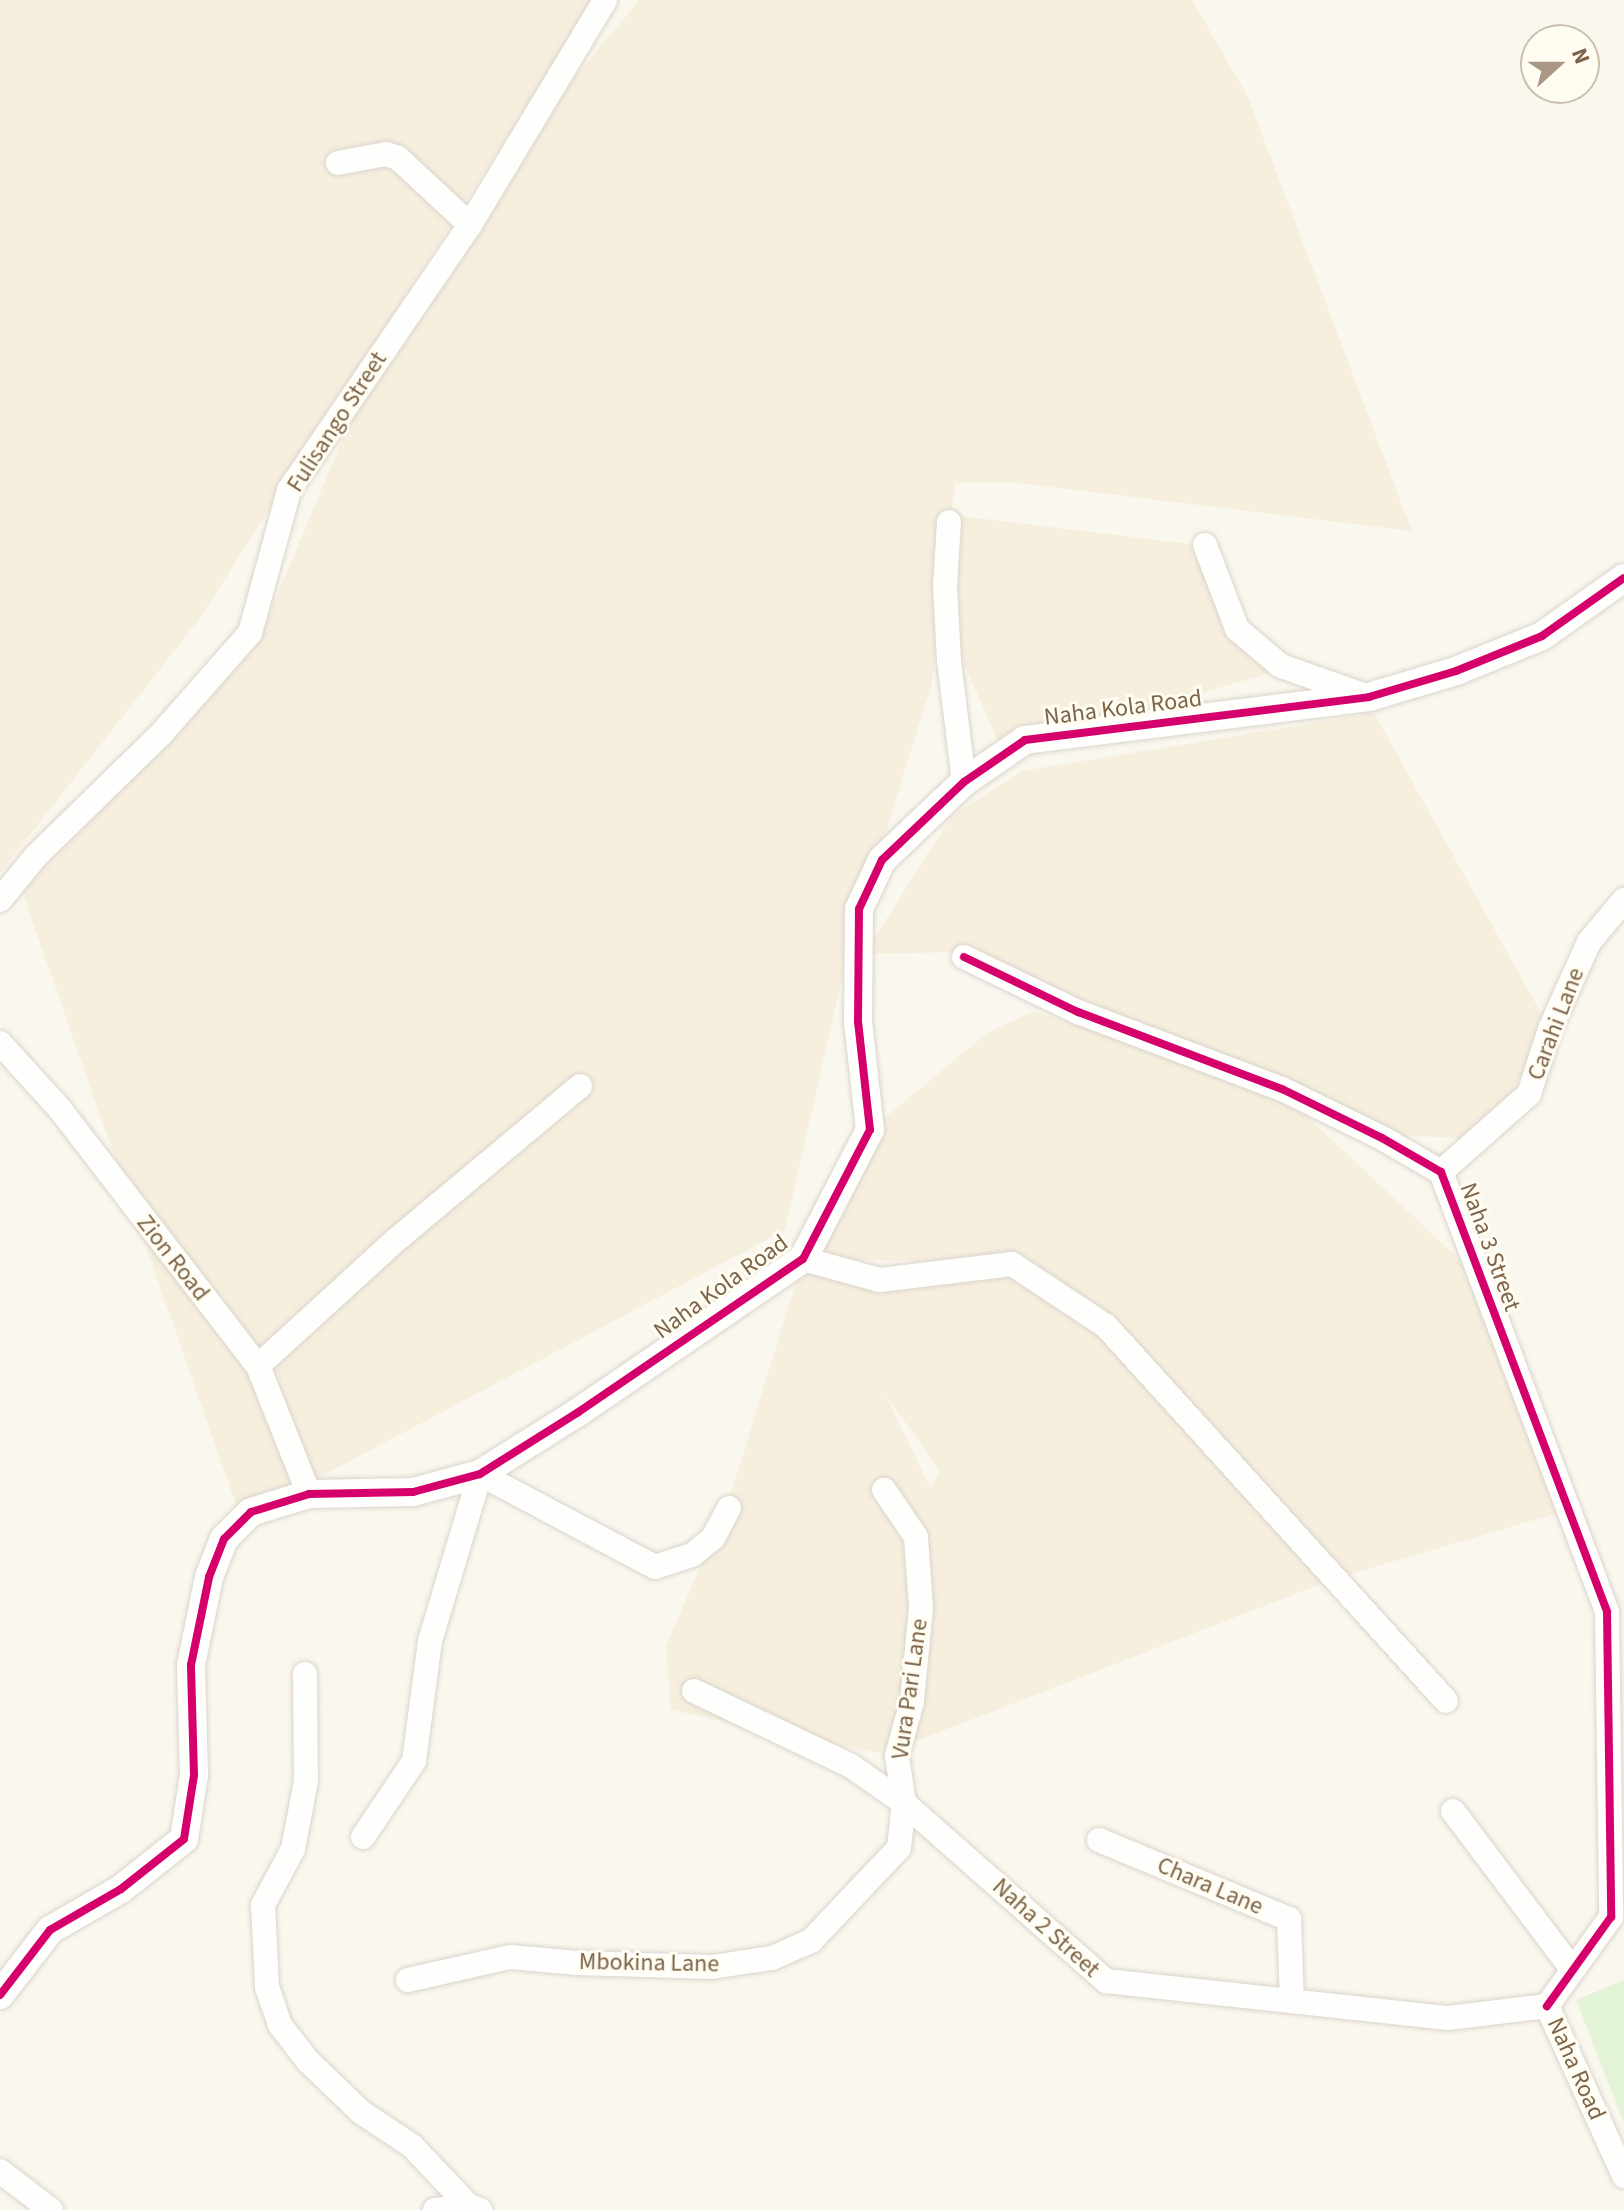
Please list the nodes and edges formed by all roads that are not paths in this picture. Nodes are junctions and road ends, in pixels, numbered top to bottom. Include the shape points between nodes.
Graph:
1 (605, 0) edge
2 (338, 163) dead end
3 (470, 225) junction
4 (949, 522) dead end
5 (1205, 545) dead end
6 (1624, 578) edge
7 (1369, 697) junction
8 (964, 782) junction
9 (0, 900) edge
10 (1624, 900) edge
11 (964, 957) dead end
12 (0, 1043) edge
13 (580, 1086) dead end
14 (1441, 1172) junction
15 (803, 1259) junction
16 (258, 1366) junction
17 (480, 1474) junction
18 (884, 1490) dead end
19 (309, 1494) junction
20 (729, 1508) dead end
21 (305, 1674) dead end
22 (694, 1691) dead end
23 (1446, 1701) dead end
24 (904, 1803) junction
25 (1453, 1811) dead end
26 (363, 1837) dead end
27 (1099, 1840) dead end
28 (1617, 1843) edge
29 (1573, 1970) junction
30 (408, 1980) dead end
31 (0, 1995) edge
32 (1292, 2001) junction
33 (1547, 2006) junction
34 (0, 2171) edge
35 (1624, 2176) edge
36 (475, 2208) edge
37 (51, 2210) edge
38 (435, 2210) edge

1 - 3 street, Fulisango Street
2 - 3 street via 386,154 398,158
3 - 9 street, Fulisango Street via 289,490 250,633 162,733 36,856
4 - 8 street via 949,661
5 - 7 street via 1237,629 1281,666
6 - 7 street, Naha Kola Road via 1542,636 1456,671
7 - 8 street, Naha Kola Road via 1025,740
8 - 15 street, Naha Kola Road via 882,860 859,909 858,1022 870,1130
10 - 14 street, Carahi Lane via 1589,942 1550,1029 1529,1094
11 - 14 street, Naha 3 Street via 1078,1012 1282,1089
12 - 16 street, Zion Road via 59,1108
13 - 16 street via 396,1240
14 - 28 street, Naha 3 Street via 1607,1612
15 - 17 street, Naha Kola Road
15 - 23 street via 880,1280 1012,1264 1106,1326
16 - 19 street, Zion Road
17 - 19 street, Naha Kola Road via 413,1492
17 - 20 street via 655,1567 692,1555 713,1538
17 - 26 street via 430,1641 414,1761
18 - 24 street, Vura Pari Lane via 916,1537 921,1607 912,1701 897,1756
19 - 31 street, Naha Kola Road via 251,1512 224,1539 209,1577 191,1665 194,1775 184,1839 121,1889 50,1930
21 - 36 street via 306,1781 293,1849 263,1905 267,1987 280,2025 308,2061 361,2112 412,2146
22 - 24 street, Naha 2 Street via 851,1766
24 - 30 street, Mbokina Lane via 899,1848 811,1941 772,1958 712,1967 510,1957
24 - 32 street, Naha 2 Street via 1106,1981
25 - 29 street
27 - 32 street, Chara Lane via 1289,1919
28 - 29 street, Naha 3 Street via 1611,1917
29 - 33 street, Naha 3 Street
32 - 33 street, Naha 2 Street via 1448,2018
33 - 35 street, Naha Road
34 - 37 street
36 - 38 street

